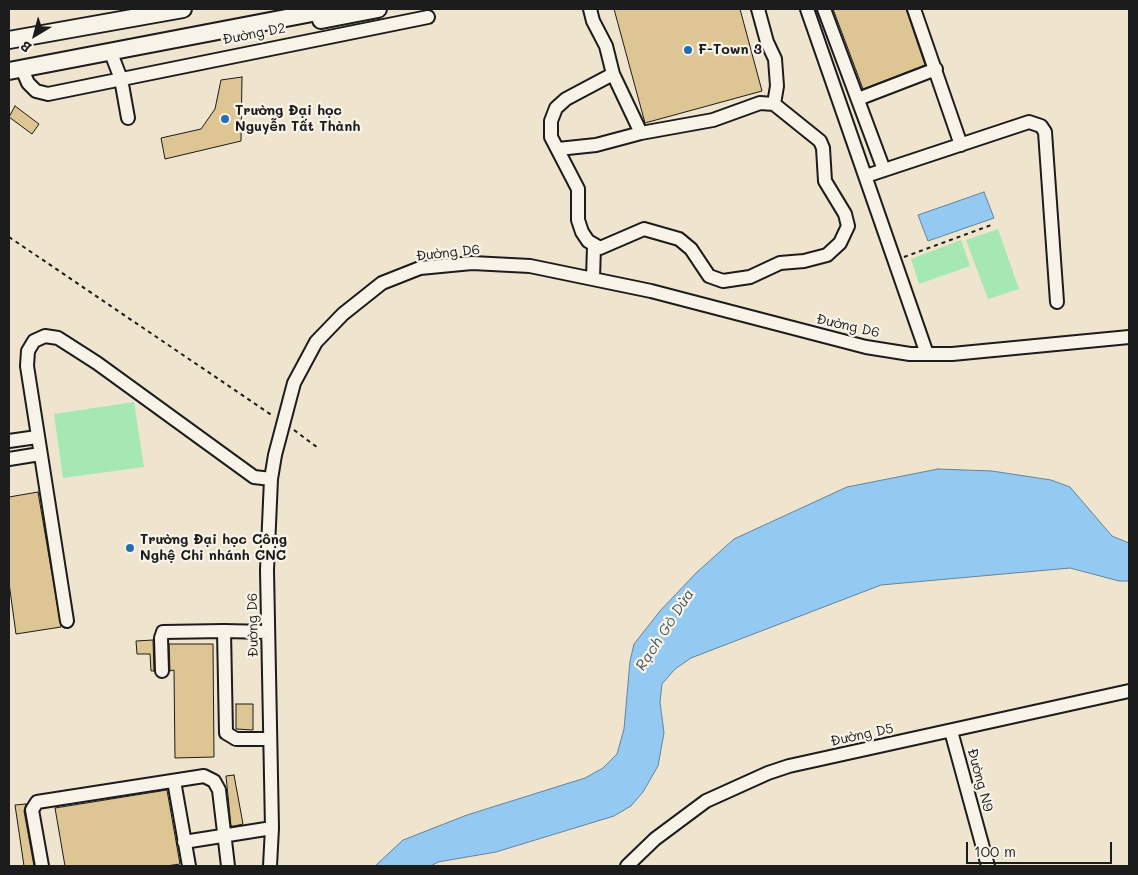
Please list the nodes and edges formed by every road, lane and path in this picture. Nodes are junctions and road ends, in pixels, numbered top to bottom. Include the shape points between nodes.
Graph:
1 (134, 9) edge
2 (183, 9) edge
3 (333, 9) edge
4 (378, 9) edge
5 (590, 9) edge
6 (758, 9) edge
7 (807, 9) edge
8 (824, 9) edge
9 (914, 9) edge
10 (428, 17) dead end
11 (42, 33) junction
12 (9, 40) edge
13 (131, 49) junction
14 (111, 53) junction
15 (936, 68) junction
16 (15, 70) edge
17 (613, 74) junction
18 (121, 79) junction
19 (858, 99) junction
20 (774, 104) junction
21 (128, 118) dead end
22 (641, 132) junction
23 (961, 145) junction
24 (558, 149) junction
25 (884, 170) junction
26 (866, 176) junction
27 (994, 224) dead end
28 (9, 237) edge
29 (594, 246) junction
30 (894, 260) junction
31 (593, 279) junction
32 (1057, 302) dead end
33 (1129, 337) edge
34 (927, 354) junction
35 (282, 422) junction
36 (37, 437) junction
37 (9, 441) edge
38 (318, 448) dead end
39 (40, 454) junction
40 (9, 459) edge
41 (271, 479) junction
42 (67, 621) dead end
43 (224, 631) junction
44 (268, 632) junction
45 (162, 671) dead end
46 (1129, 691) edge
47 (951, 731) junction
48 (270, 739) junction
49 (174, 781) junction
50 (272, 828) junction
51 (225, 837) junction
52 (184, 842) junction
53 (42, 866) edge
54 (189, 866) edge
55 (228, 866) edge
56 (270, 866) edge
57 (628, 866) edge
58 (988, 866) edge

1 - 11 main road via 53,23
2 - 11 main road
3 - 13 main road, Đường D2
4 - 13 main road, Đường D2 via 149,55
5 - 17 street via 606,46
6 - 20 street via 766,42 775,59 777,86
7 - 26 street
8 - 19 street
9 - 15 street
10 - 18 street
11 - 12 main road
13 - 14 main road, Đường D2
14 - 16 main road, Đường D2
14 - 18 street
15 - 19 street
15 - 23 street
16 - 18 street via 36,91 48,94
17 - 22 street
17 - 24 street via 566,99 556,108 550,131
18 - 21 street
19 - 25 street
20 - 22 street via 760,103 713,120
20 - 29 street via 811,133 822,146 825,181 845,214 848,226 845,236 833,251 819,258 780,264 750,277 723,281 709,276 686,242 660,233 644,229 607,246
22 - 24 street via 596,145
23 - 25 street
23 - 32 street via 1029,122 1044,130
24 - 29 street via 578,189 579,226
25 - 26 street
26 - 30 street
27 - 30 path
28 - 35 path
29 - 31 street
30 - 34 street
31 - 34 street, Đường D6 via 866,347
31 - 35 street, Đường D6 via 530,266 472,263 420,268 382,283 342,314 316,342 294,383
33 - 34 street, Đường D6
35 - 38 path
35 - 41 street, Đường D6
36 - 37 street
36 - 39 street
36 - 41 street via 26,358 34,341 52,336 97,363 254,477
39 - 40 street
39 - 42 street
41 - 44 street, Đường D6
43 - 44 street
43 - 45 street via 164,632 161,638
43 - 48 street via 226,733 236,739
44 - 48 street, Đường D6
46 - 47 street, Đường D5
47 - 57 street, Đường D5 via 789,766 757,777 706,801 655,840
47 - 58 street, Đường N9
48 - 50 street, Đường D6
49 - 51 street via 204,776 214,781 219,790
49 - 52 street
49 - 53 street via 37,802 32,810
50 - 51 street
50 - 56 street, Đường D6
51 - 52 street
51 - 55 street
52 - 54 street

